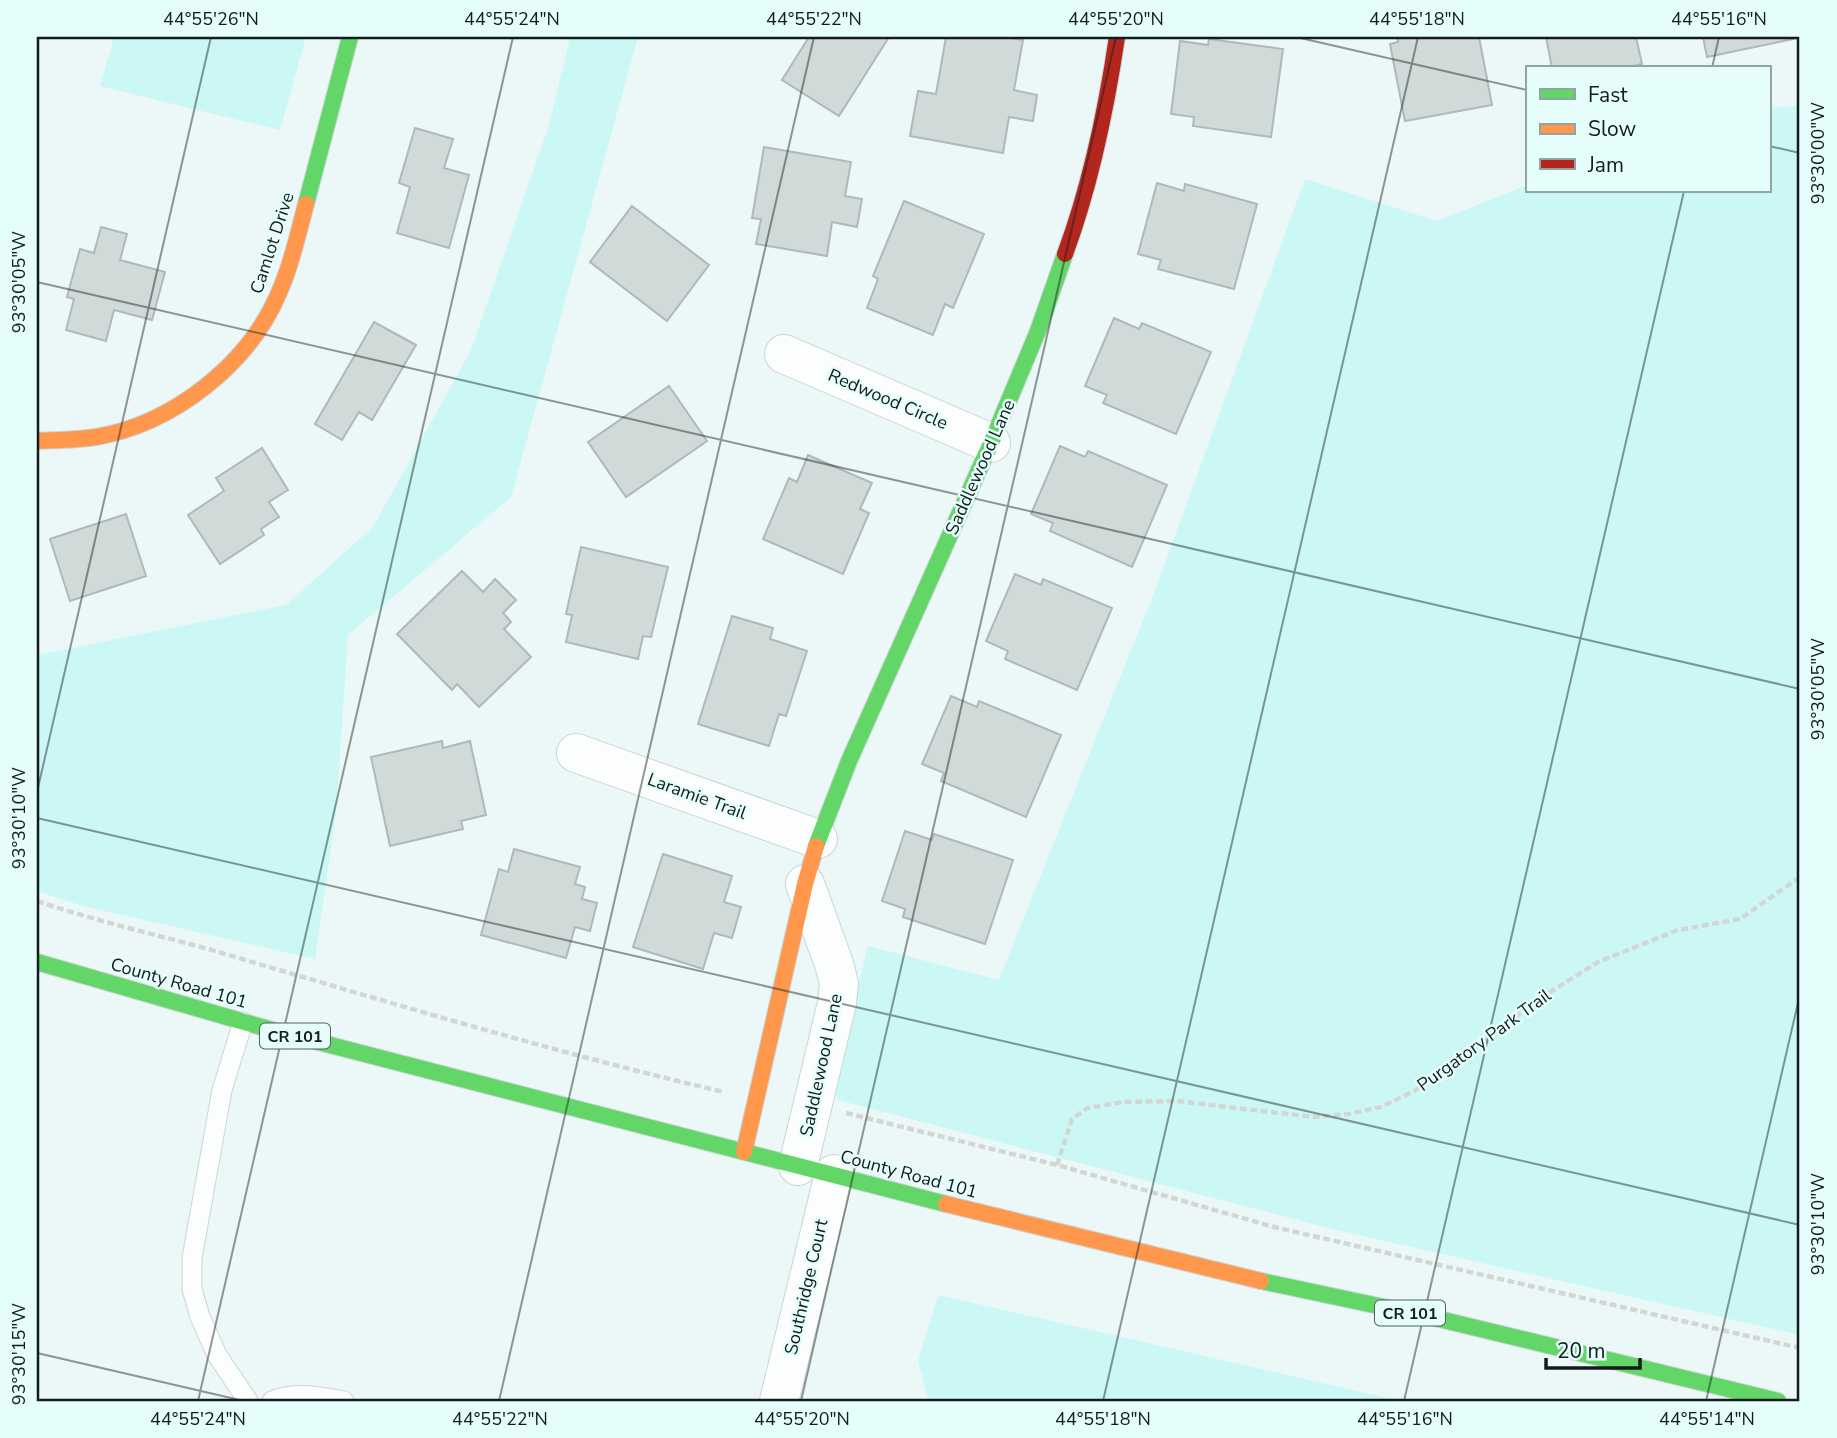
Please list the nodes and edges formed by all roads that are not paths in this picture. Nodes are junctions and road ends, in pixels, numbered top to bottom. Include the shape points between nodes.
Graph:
1 (350, 37) edge
2 (1117, 37) edge
3 (784, 354) dead end
4 (37, 441) edge
5 (991, 443) junction
6 (576, 753) dead end
7 (818, 839) junction
8 (805, 884) junction
9 (37, 962) edge
10 (243, 1022) junction
11 (744, 1152) junction
12 (816, 1170) junction
13 (248, 1401) edge
14 (272, 1401) edge
15 (344, 1401) edge
16 (779, 1401) edge
17 (1778, 1401) edge

1 - 4 street, Camlot Drive via 278,296 247,348 204,388 151,420 96,437
2 - 5 street, Saddlewood Lane via 1106,108 1077,222
3 - 5 street, Redwood Circle
5 - 7 street, Saddlewood Lane
6 - 7 street, Laramie Trail
7 - 8 street, Saddlewood Lane
8 - 11 street, Saddlewood Lane
8 - 12 street, Saddlewood Lane via 839,983 812,1107
9 - 10 street, County Road 101 / CR 101
10 - 11 street, County Road 101 / CR 101
10 - 13 lane via 222,1090 200,1205 192,1289 217,1355
11 - 12 street, County Road 101 / CR 101
12 - 16 street, Southridge Court
12 - 17 street, County Road 101 / CR 101 via 1245,1278 1435,1318
14 - 15 lane via 287,1395

